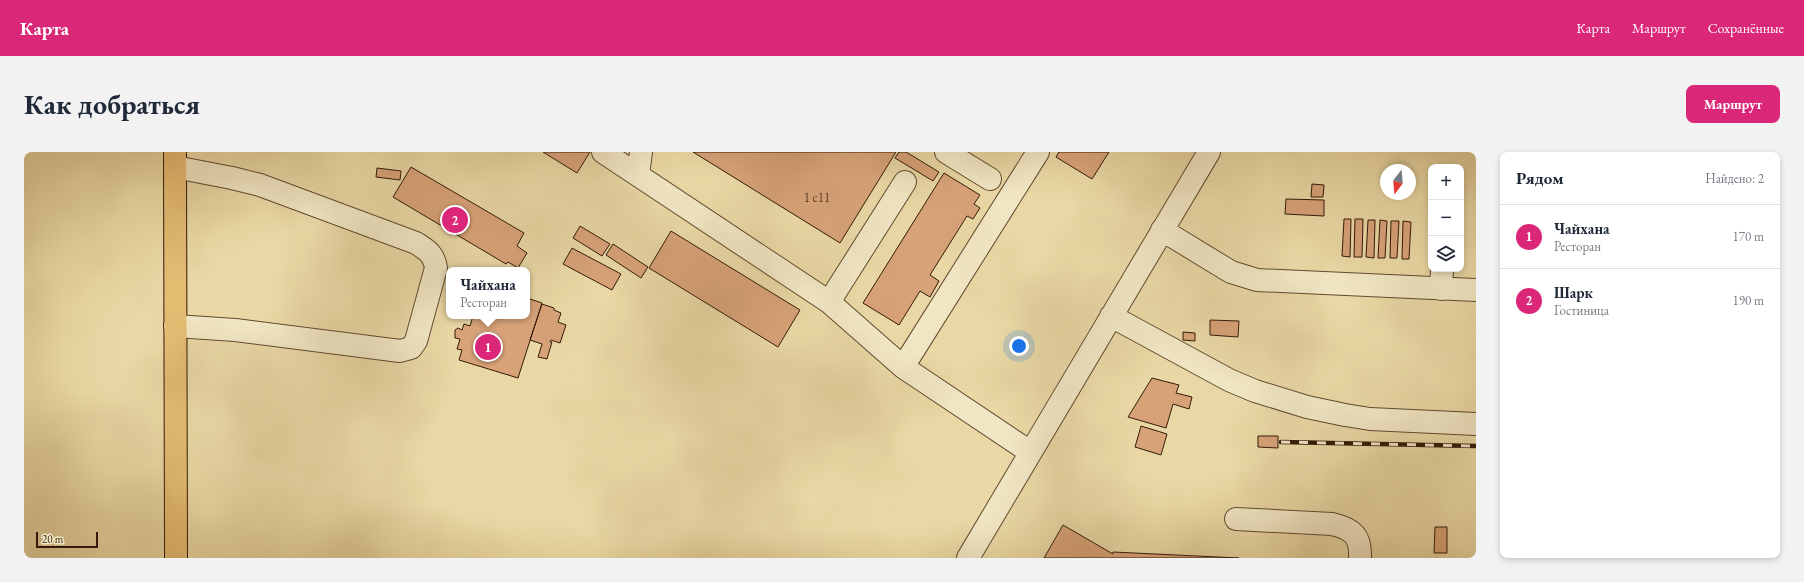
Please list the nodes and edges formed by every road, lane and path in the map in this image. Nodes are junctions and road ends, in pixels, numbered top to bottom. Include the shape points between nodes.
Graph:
1 (603, 152) edge
2 (641, 152) edge
3 (946, 152) edge
4 (1038, 152) edge
5 (1209, 152) edge
6 (175, 160) edge
7 (638, 175) junction
8 (990, 179) dead end
9 (905, 182) dead end
10 (1162, 230) junction
11 (1442, 279) edge
12 (1476, 290) edge
13 (829, 302) junction
14 (1111, 316) junction
15 (175, 326) junction
16 (903, 367) junction
17 (1476, 424) edge
18 (1030, 452) junction
19 (1236, 519) dead end
20 (176, 558) edge
21 (968, 558) edge
22 (1360, 558) edge

1 - 7 street
2 - 7 street
3 - 8 street
4 - 16 street
5 - 10 street
6 - 15 main road
6 - 15 street via 260,185 416,243 429,251 435,260 436,268 416,341 411,348 400,351 235,330
7 - 13 street
9 - 13 street
10 - 11 street via 1245,278 1269,282
10 - 14 street
11 - 12 street
13 - 16 street
14 - 17 street via 1229,380 1307,407 1370,419
14 - 18 street
15 - 20 main road
16 - 18 street
18 - 21 street
19 - 22 street via 1332,524 1345,527 1358,541

